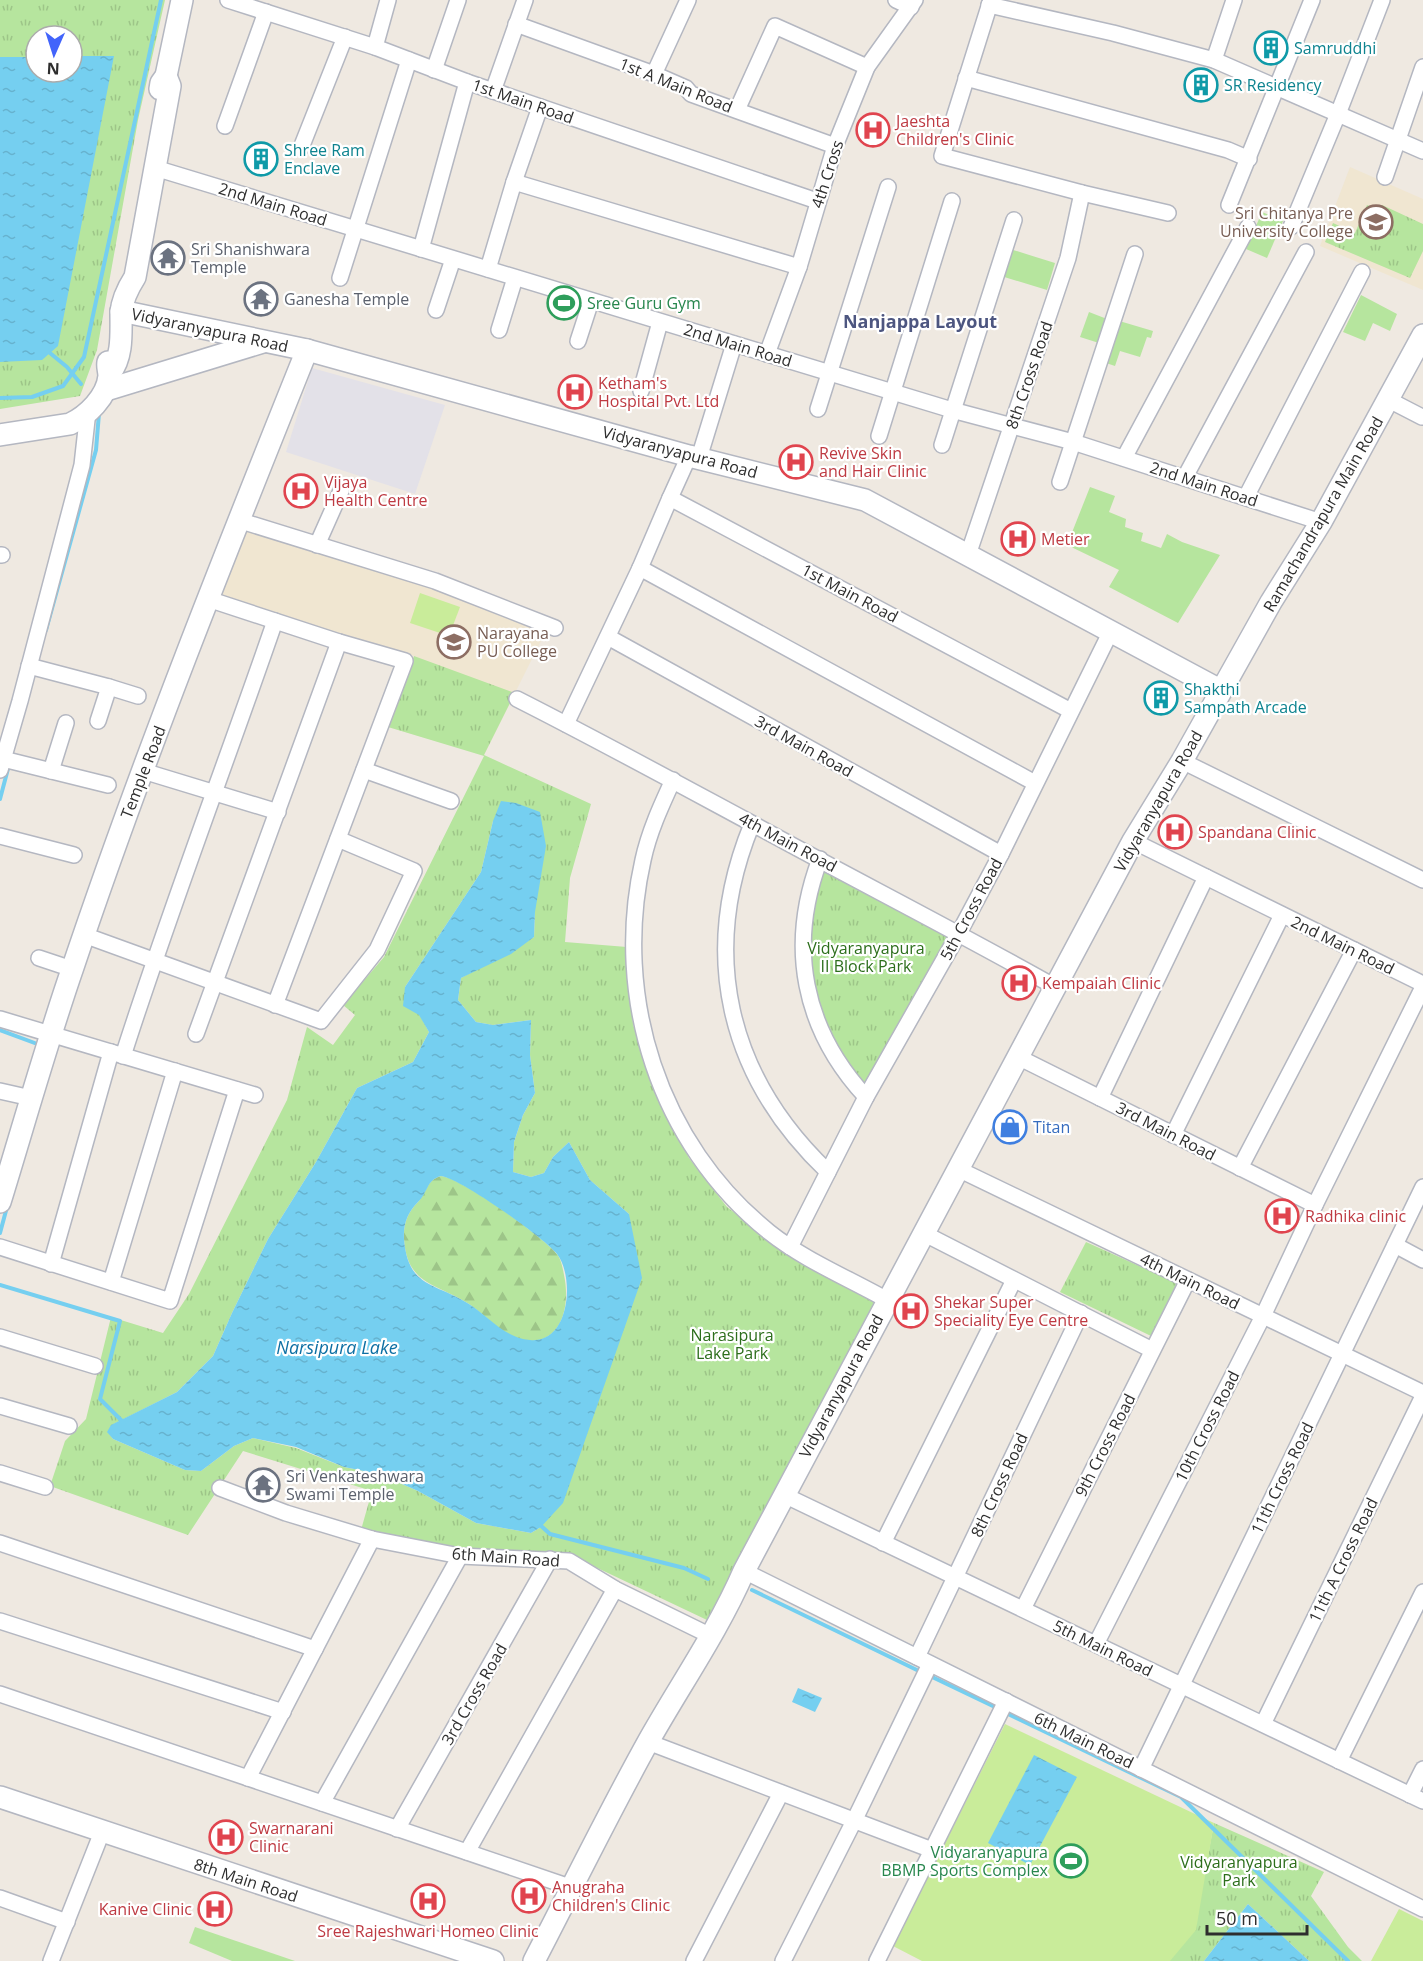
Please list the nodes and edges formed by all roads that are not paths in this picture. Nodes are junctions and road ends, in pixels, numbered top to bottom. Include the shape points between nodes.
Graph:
1 (182, 0) edge
2 (388, 0) edge
3 (458, 0) edge
4 (525, 0) edge
5 (688, 0) edge
6 (896, 0) edge
7 (1234, 0) edge
8 (1312, 0) edge
9 (1382, 0) edge
10 (234, 1) edge
11 (913, 3) edge
12 (990, 3) edge
13 (266, 12) junction
14 (516, 24) junction
15 (345, 37) junction
16 (375, 47) junction
17 (409, 60) junction
18 (1214, 60) junction
19 (867, 67) junction
20 (1423, 67) edge
21 (434, 70) junction
22 (654, 74) junction
23 (166, 76) junction
24 (966, 78) junction
25 (467, 82) junction
26 (1278, 87) junction
27 (493, 91) junction
28 (540, 107) junction
29 (737, 110) junction
30 (1338, 114) junction
31 (225, 126) dead end
32 (1397, 140) junction
33 (835, 146) junction
34 (302, 148) dead end
35 (1423, 151) edge
36 (1249, 159) junction
37 (155, 168) junction
38 (1385, 177) dead end
39 (514, 182) junction
40 (888, 187) dead end
41 (1082, 193) junction
42 (818, 201) junction
43 (952, 201) dead end
44 (1229, 205) dead end
45 (1168, 213) dead end
46 (1014, 220) dead end
47 (1248, 227) dead end
48 (1291, 227) dead end
49 (356, 229) junction
50 (421, 249) junction
51 (1306, 252) dead end
52 (1135, 254) dead end
53 (453, 259) junction
54 (799, 267) junction
55 (488, 269) junction
56 (1362, 272) dead end
57 (340, 278) dead end
58 (516, 278) junction
59 (591, 300) junction
60 (123, 310) junction
61 (436, 310) dead end
62 (660, 322) junction
63 (499, 330) dead end
64 (1423, 335) edge
65 (266, 340) junction
66 (578, 341) dead end
67 (734, 344) junction
68 (307, 350) junction
69 (767, 354) junction
70 (829, 373) junction
71 (108, 382) junction
72 (641, 391) dead end
73 (893, 392) junction
74 (1389, 400) junction
75 (818, 409) dead end
76 (952, 410) junction
77 (88, 411) junction
78 (1422, 417) edge
79 (0, 423) edge
80 (1012, 425) junction
81 (0, 435) edge
82 (879, 436) dead end
83 (1073, 442) junction
84 (942, 445) dead end
85 (694, 457) junction
86 (1124, 458) junction
87 (1185, 477) junction
88 (1060, 483) dead end
89 (341, 491) dead end
90 (1246, 497) junction
91 (670, 498) junction
92 (238, 520) junction
93 (1321, 522) junction
94 (317, 545) junction
95 (968, 555) junction
96 (640, 568) junction
97 (208, 599) junction
98 (275, 621) junction
99 (555, 628) dead end
100 (1111, 632) junction
101 (608, 637) junction
102 (339, 642) junction
103 (34, 667) junction
104 (109, 687) junction
105 (1220, 690) junction
106 (138, 696) dead end
107 (517, 699) dead end
108 (1071, 711) junction
109 (98, 720) dead end
110 (66, 723) dead end
111 (566, 724) junction
112 (1182, 761) junction
113 (6, 762) edge
114 (51, 771) junction
115 (143, 771) junction
116 (364, 771) junction
117 (673, 780) junction
118 (1035, 783) junction
119 (108, 785) dead end
120 (215, 793) junction
121 (451, 801) dead end
122 (278, 812) junction
123 (752, 824) junction
124 (0, 836) edge
125 (338, 839) junction
126 (1133, 841) junction
127 (1001, 854) junction
128 (74, 855) dead end
129 (820, 859) junction
130 (1206, 877) junction
131 (1423, 880) edge
132 (1282, 915) junction
133 (959, 933) junction
134 (84, 935) junction
135 (1354, 950) junction
136 (39, 958) dead end
137 (154, 961) junction
138 (72, 969) junction
139 (216, 983) junction
140 (1423, 986) edge
141 (1057, 988) junction
142 (274, 1005) junction
143 (0, 1019) edge
144 (196, 1034) dead end
145 (48, 1043) junction
146 (117, 1054) junction
147 (1018, 1057) junction
148 (175, 1071) junction
149 (237, 1090) junction
150 (0, 1091) edge
151 (255, 1095) dead end
152 (866, 1097) junction
153 (31, 1098) junction
154 (1100, 1098) junction
155 (1173, 1135) junction
156 (1240, 1168) junction
157 (958, 1169) junction
158 (828, 1172) junction
159 (4, 1175) edge
160 (1423, 1187) edge
161 (0, 1202) edge
162 (1315, 1205) junction
163 (925, 1234) junction
164 (1395, 1245) junction
165 (790, 1247) junction
166 (1, 1248) edge
167 (1423, 1260) edge
168 (51, 1264) junction
169 (1014, 1280) junction
170 (1188, 1280) junction
171 (111, 1282) junction
172 (887, 1300) junction
173 (1080, 1313) junction
174 (1263, 1316) junction
175 (0, 1337) edge
176 (1152, 1350) junction
177 (1342, 1354) junction
178 (95, 1366) dead end
179 (1423, 1395) edge
180 (0, 1406) edge
181 (69, 1426) dead end
182 (0, 1473) edge
183 (45, 1487) dead end
184 (220, 1488) dead end
185 (784, 1495) junction
186 (372, 1539) junction
187 (0, 1543) edge
188 (884, 1543) junction
189 (460, 1556) junction
190 (550, 1559) junction
191 (744, 1571) junction
192 (956, 1577) junction
193 (615, 1589) junction
194 (1423, 1592) edge
195 (1023, 1609) junction
196 (0, 1621) edge
197 (711, 1636) junction
198 (1096, 1644) junction
199 (315, 1649) junction
200 (922, 1670) junction
201 (1182, 1685) junction
202 (0, 1694) edge
203 (283, 1712) junction
204 (1000, 1712) junction
205 (1263, 1724) junction
206 (648, 1742) junction
207 (1339, 1761) junction
208 (1141, 1769) junction
209 (1423, 1769) edge
210 (248, 1778) junction
211 (781, 1793) junction
212 (0, 1797) edge
213 (1417, 1798) edge
214 (322, 1803) junction
215 (854, 1821) junction
216 (397, 1829) junction
217 (102, 1832) junction
218 (932, 1850) junction
219 (467, 1852) junction
220 (570, 1887) junction
221 (0, 1898) edge
222 (1423, 1909) edge
223 (67, 1922) junction
224 (51, 1961) edge
225 (492, 1961) edge
226 (534, 1961) edge
227 (694, 1961) edge
228 (783, 1961) edge
229 (877, 1961) edge

1 - 23 main road, Vidyaranyapura Road
2 - 16 street
3 - 21 street
4 - 14 street
5 - 22 street
6 - 11 street
7 - 18 street
8 - 26 street
9 - 30 street
10 - 13 street, 1st Main Road
11 - 19 street, 4th Cross
12 - 18 street
12 - 24 street
13 - 15 street, 1st Main Road
13 - 31 street
14 - 22 street, 1st A Main Road
14 - 27 street
15 - 16 street, 1st Main Road
15 - 34 street
16 - 17 street, 1st Main Road
17 - 21 street, 1st Main Road
17 - 49 street
18 - 26 street
19 - 29 street via 776,26
19 - 33 street, 4th Cross
20 - 32 street
21 - 25 street, 1st Main Road
22 - 29 street, 1st A Main Road via 691,94
23 - 37 main road, Vidyaranyapura Road via 170,86
23 - 60 main road, Vidyaranyapura Road via 161,83 125,275
24 - 36 street
24 - 41 street via 942,156
25 - 27 street, 1st Main Road
25 - 50 street
26 - 30 street
26 - 36 street
27 - 28 street, 1st Main Road
28 - 39 street
28 - 42 street, 1st Main Road
29 - 33 street, 1st A Main Road
30 - 32 street
30 - 48 street
32 - 35 street
32 - 38 street
33 - 42 street, 4th Cross
36 - 44 street
37 - 49 street, 2nd Main Road
37 - 60 main road, Vidyaranyapura Road via 135,277
39 - 54 street
39 - 55 street
40 - 70 street
41 - 45 street
41 - 80 street, 8th Cross Road via 1068,258
42 - 54 street, 4th Cross
43 - 73 street
46 - 76 street
47 - 86 street
49 - 50 street, 2nd Main Road
49 - 57 street
50 - 53 street, 2nd Main Road
51 - 87 street
52 - 83 street
53 - 55 street, 2nd Main Road
53 - 61 street
54 - 69 street, 4th Cross
55 - 58 street, 2nd Main Road
56 - 90 street
58 - 59 street, 2nd Main Road
58 - 63 street
59 - 62 street, 2nd Main Road
59 - 66 street
60 - 65 main road, Vidyaranyapura Road
60 - 71 main road via 107,366
62 - 67 street, 2nd Main Road
62 - 72 street
64 - 74 main road, Ramachandrapura Main Road
65 - 68 main road, Vidyaranyapura Road
65 - 71 main road
67 - 69 street, 2nd Main Road
67 - 85 street
68 - 85 main road, Vidyaranyapura Road
68 - 92 main road, Temple Road
69 - 70 street, 2nd Main Road
70 - 73 street, 2nd Main Road
70 - 75 street
71 - 77 main road
73 - 76 street, 2nd Main Road
73 - 82 street
74 - 78 street
74 - 93 main road, Ramachandrapura Main Road
76 - 80 street, 2nd Main Road
76 - 84 street
77 - 79 main road
77 - 81 main road via 70,424
77 - 103 street via 82,465
80 - 83 street, 2nd Main Road
80 - 95 street, 8th Cross Road
83 - 86 street, 2nd Main Road
83 - 88 street
85 - 91 street
85 - 95 main road, Vidyaranyapura Road via 865,500
86 - 87 street, 2nd Main Road
87 - 90 street, 2nd Main Road
89 - 94 street
90 - 93 street, 2nd Main Road
91 - 96 street
91 - 108 street, 1st Main Road
92 - 94 street
92 - 97 main road, Temple Road
93 - 105 main road, Ramachandrapura Main Road
94 - 99 street via 435,581
95 - 100 main road, Vidyaranyapura Road
96 - 101 street
96 - 118 street
97 - 98 street
97 - 115 main road, Temple Road
98 - 102 street
98 - 120 street
100 - 105 main road, Vidyaranyapura Road
100 - 108 street, 5th Cross Road
101 - 111 street
101 - 127 street, 3rd Main Road
102 - 116 street via 405,662
102 - 122 street
103 - 104 street
103 - 113 street
104 - 106 street
104 - 109 street
105 - 112 main road, Vidyaranyapura Road
107 - 111 street, 4th Main Road
108 - 118 street, 5th Cross Road
110 - 114 street
111 - 117 street, 4th Main Road
112 - 126 main road, Vidyaranyapura Road
112 - 131 street
113 - 114 street
114 - 119 street
115 - 120 street
115 - 134 main road, Temple Road
116 - 121 street
116 - 125 street
117 - 123 street, 4th Main Road
117 - 165 street via 651,831 638,886 633,951 641,1025 657,1078 695,1151 735,1200
118 - 127 street, 5th Cross Road
120 - 122 street
120 - 137 street
122 - 139 street
123 - 129 street, 4th Main Road
123 - 158 street via 736,868 727,915 726,962 732,1009 745,1055 766,1098 794,1137
124 - 128 street
125 - 142 street
125 - 142 street via 414,871 377,950 321,1021
126 - 130 street, 2nd Main Road
126 - 141 main road, Vidyaranyapura Road
127 - 133 street, 5th Cross Road
129 - 133 street, 4th Main Road
129 - 152 street via 804,918 805,979 826,1043
130 - 132 street, 2nd Main Road
130 - 154 street
132 - 135 street, 2nd Main Road
132 - 155 street
133 - 141 street, 4th Main Road
133 - 152 street, 5th Cross Road
134 - 137 street
134 - 138 main road, Temple Road
135 - 140 street, 2nd Main Road
135 - 156 street
136 - 138 street
137 - 139 street
137 - 146 street
138 - 145 main road, Temple Road
139 - 142 street
139 - 144 street
140 - 162 street, 10th Cross Road
141 - 147 main road, Vidyaranyapura Road
143 - 145 street
145 - 146 street
145 - 153 main road, Temple Road
146 - 148 street
146 - 168 street
147 - 154 street, 3rd Main Road
147 - 157 main road, Vidyaranyapura Road
148 - 149 street
148 - 171 street
149 - 151 street
149 - 171 street via 170,1301
150 - 153 street
152 - 158 street, 5th Cross Road
153 - 159 main road, Temple Road
154 - 155 street, 3rd Main Road
155 - 156 street, 3rd Main Road
156 - 162 street, 3rd Main Road
157 - 163 main road, Vidyaranyapura Road
157 - 170 street, 4th Main Road
158 - 165 street, 5th Cross Road
159 - 161 main road, Temple Road
160 - 164 street, 11th Cross Road
162 - 174 street, 10th Cross Road
163 - 169 street
163 - 172 main road, Vidyaranyapura Road
164 - 167 street
164 - 177 street, 11th Cross Road
165 - 172 street
166 - 168 street
168 - 171 street
169 - 173 street
169 - 188 street
170 - 174 street, 4th Main Road
170 - 176 street, 9th Cross Road
172 - 185 main road, Vidyaranyapura Road
173 - 176 street
173 - 192 street, 8th Cross Road
174 - 177 street, 4th Main Road
174 - 198 street, 10th Cross Road
175 - 178 street
176 - 195 street, 9th Cross Road
177 - 179 street, 4th Main Road
177 - 201 street, 11th Cross Road
179 - 205 street, 11th A Cross Road
180 - 181 street
182 - 183 street
184 - 186 street, 6th Main Road
185 - 188 street, 5th Main Road
185 - 191 main road, Vidyaranyapura Road
186 - 189 street, 6th Main Road
186 - 199 street
187 - 199 street
188 - 192 street, 5th Main Road
189 - 190 street, 6th Main Road
189 - 214 street
190 - 193 street, 6th Main Road via 569,1561
190 - 216 street, 3rd Cross Road
191 - 197 main road, Vidyaranyapura Road
191 - 200 street, 6th Main Road
192 - 195 street, 5th Main Road
192 - 200 street, 8th Cross Road
193 - 197 street, 6th Main Road
193 - 219 street
194 - 207 street
195 - 198 street, 5th Main Road
196 - 203 street
197 - 206 main road, Vidyaranyapura Road
198 - 201 street, 5th Main Road
199 - 203 street
200 - 204 street, 6th Main Road
200 - 215 street, 8th Cross Road
201 - 205 street, 5th Main Road
201 - 208 street, 11th Cross Road
202 - 210 street
203 - 210 street
204 - 208 street, 6th Main Road
204 - 218 street
205 - 207 street, 5th Main Road
206 - 211 street
206 - 220 main road, Vidyaranyapura Road
207 - 213 street, 5th Main Road
208 - 222 street, 6th Main Road
209 - 213 street
210 - 214 street
211 - 215 street
211 - 227 street
212 - 217 main road, 8th Main Road
214 - 216 street
215 - 218 street
215 - 228 street, 8th Cross Road
216 - 219 street
217 - 223 street
217 - 225 main road, 8th Main Road
218 - 229 street
219 - 220 street
220 - 226 main road, Vidyaranyapura Road
221 - 223 street
223 - 224 street

